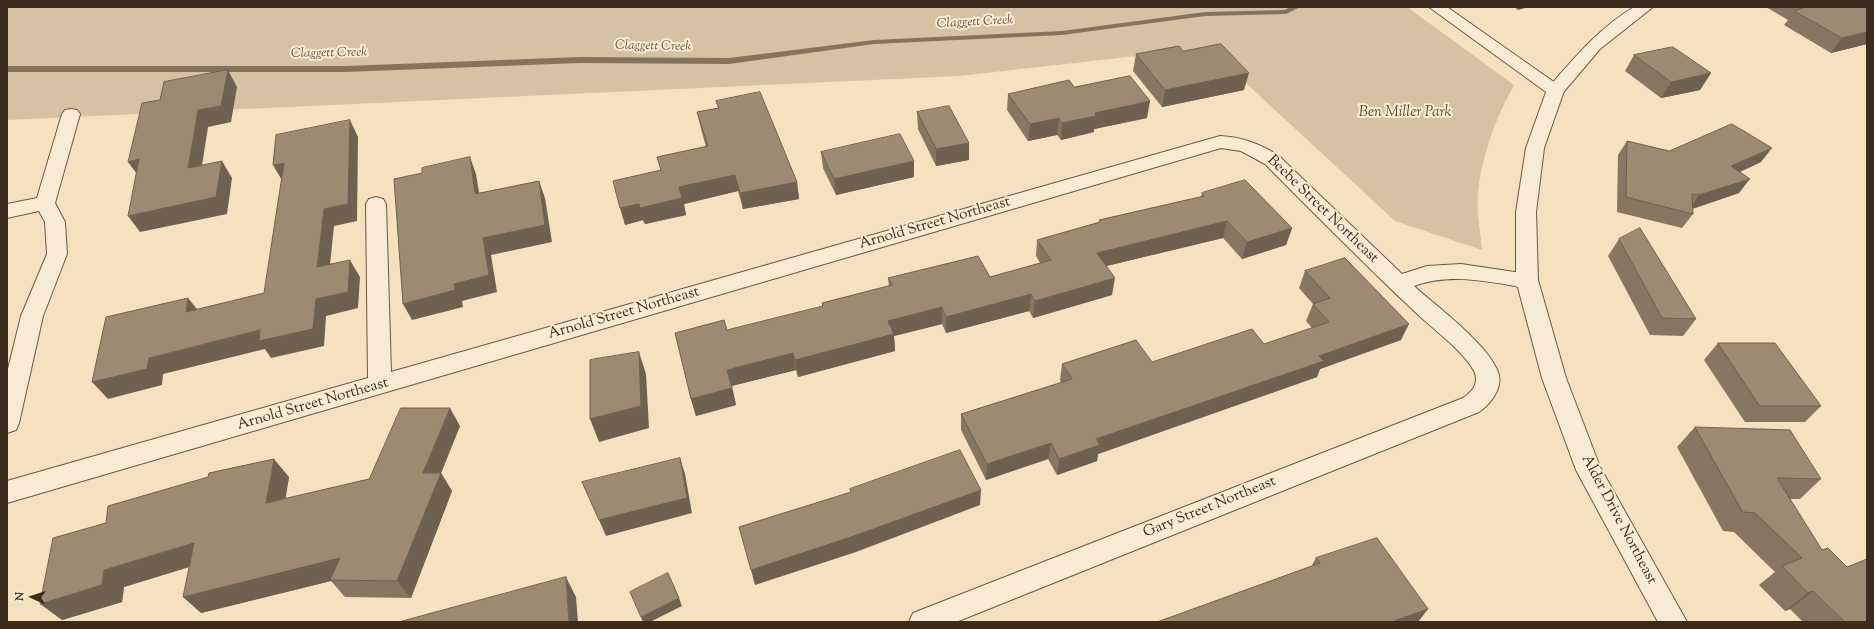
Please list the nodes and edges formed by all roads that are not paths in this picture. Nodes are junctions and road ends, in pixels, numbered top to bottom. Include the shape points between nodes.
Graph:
1 (1437, 7) edge
2 (1645, 7) edge
3 (1554, 91) junction
4 (71, 114) dead end
5 (1241, 144) joint
6 (45, 203) junction
7 (376, 204) dead end
8 (7, 211) edge
9 (1527, 280) junction
10 (1398, 284) junction
11 (380, 385) junction
12 (1488, 385) joint
13 (7, 423) edge
14 (7, 492) edge
15 (923, 622) edge
16 (1673, 622) edge

1 - 3 street
2 - 3 street via 1627,18 1594,46
3 - 9 street, Alder Drive Northeast via 1535,148 1526,212
4 - 6 street
5 - 10 street, Beebe Street Northeast via 1258,149 1272,160
5 - 11 street, Arnold Street Northeast via 1220,142 1198,147
6 - 8 street
6 - 13 street via 55,222 58,254 32,316
7 - 11 street
9 - 10 street via 1461,271 1426,273
9 - 16 street, Alder Drive Northeast via 1554,378 1589,470
10 - 12 street, Beebe Street Northeast via 1475,355 1485,370
11 - 14 street, Arnold Street Northeast
12 - 15 street, Gary Street Northeast via 1480,399 1471,405

